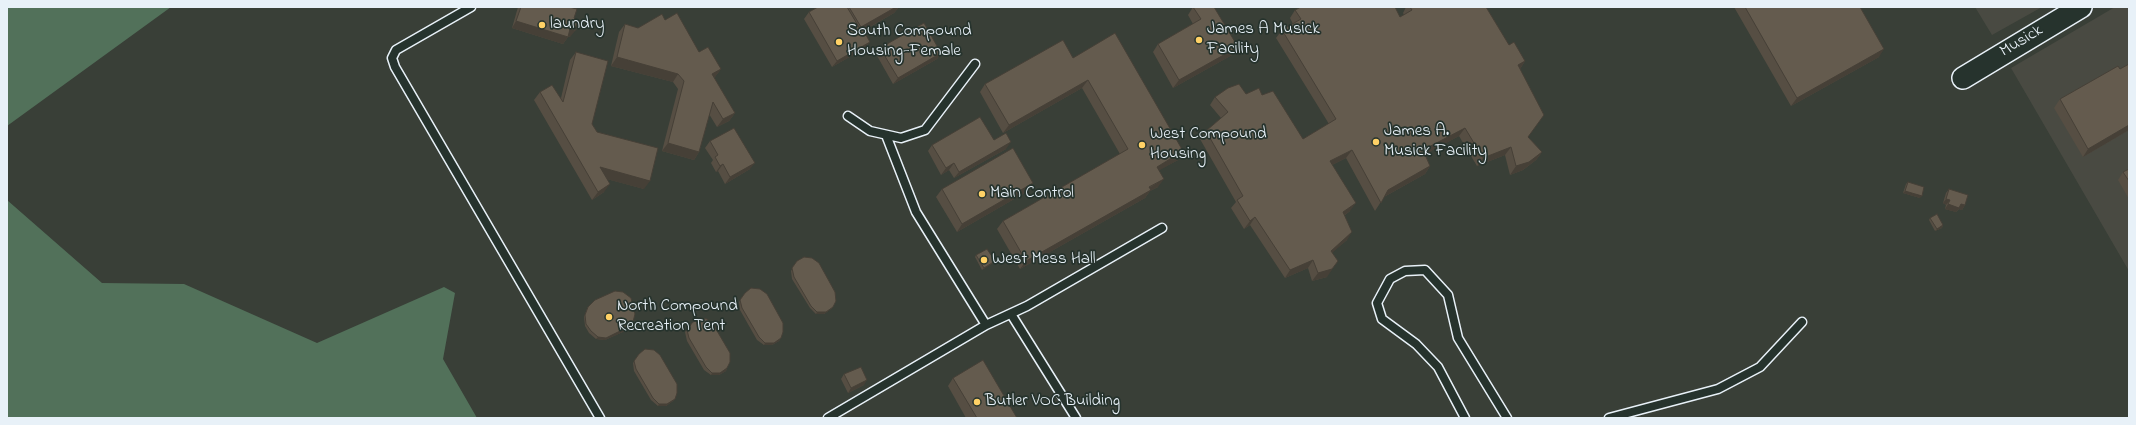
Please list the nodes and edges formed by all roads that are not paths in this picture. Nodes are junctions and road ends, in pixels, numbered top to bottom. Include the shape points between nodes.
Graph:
1 (471, 7) edge
2 (2081, 7) edge
3 (975, 64) dead end
4 (1963, 78) dead end
5 (848, 116) dead end
6 (886, 135) junction
7 (1162, 228) dead end
8 (1011, 314) junction
9 (1802, 322) dead end
10 (986, 325) junction
11 (600, 418) edge
12 (828, 418) edge
13 (1076, 418) edge
14 (1465, 418) edge
15 (1507, 418) edge
16 (1609, 418) edge

1 - 11 lane via 396,50 392,58
2 - 4 street, Musick
3 - 6 lane via 925,130 900,138
5 - 6 lane via 870,130
6 - 10 lane via 916,212
7 - 8 lane
8 - 10 lane
8 - 13 lane
9 - 16 lane via 1760,367 1718,390
10 - 12 lane
14 - 15 lane via 1438,367 1416,344 1382,320 1377,303 1390,279 1405,271 1426,270 1448,294 1458,338

